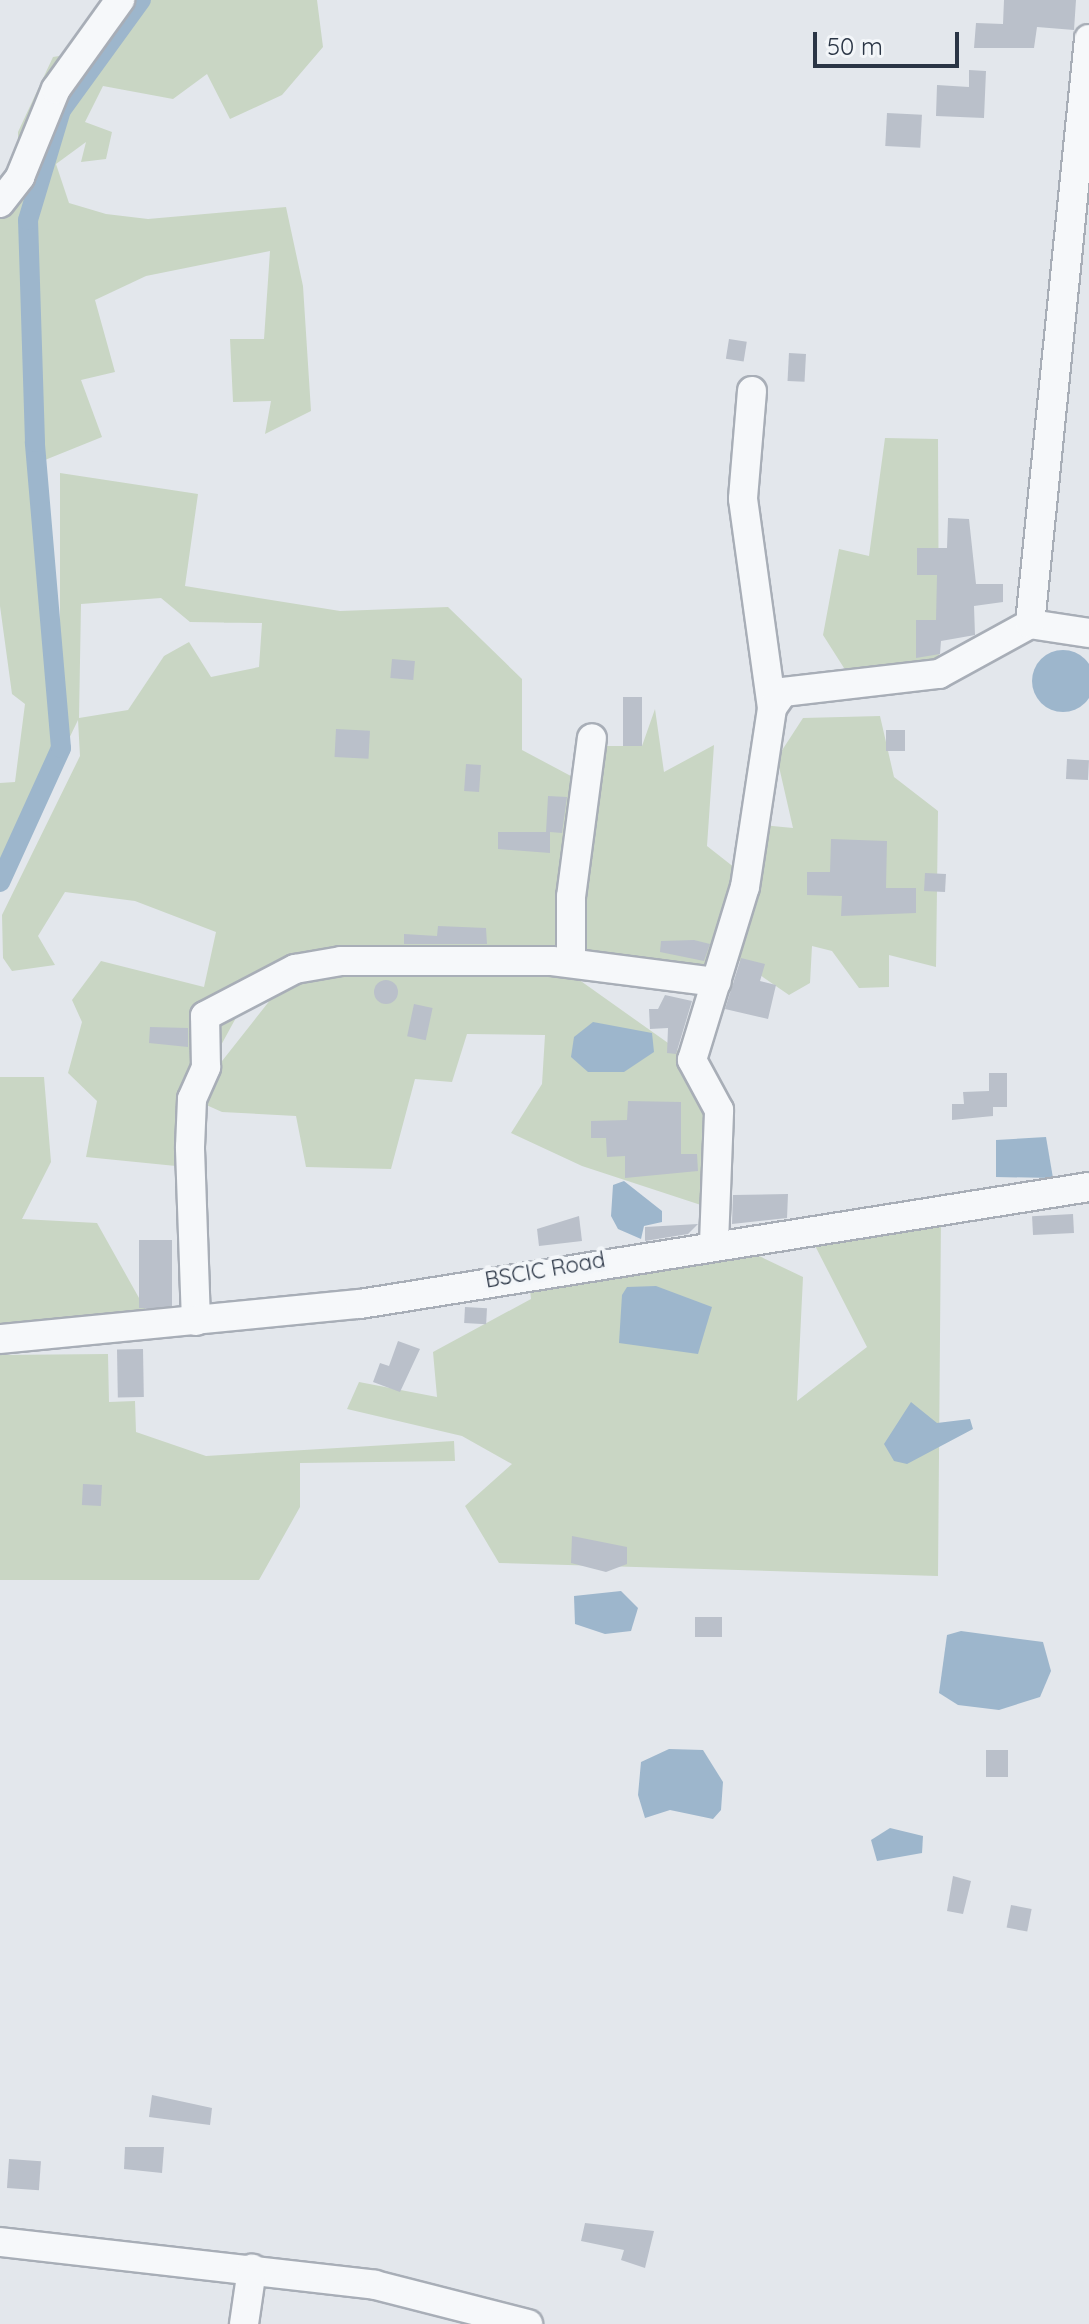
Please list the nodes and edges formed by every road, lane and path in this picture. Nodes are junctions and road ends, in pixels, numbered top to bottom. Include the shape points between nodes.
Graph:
1 (120, 0) edge
2 (1089, 39) edge
3 (0, 203) edge
4 (752, 391) dead end
5 (1030, 624) junction
6 (1089, 633) edge
7 (772, 708) junction
8 (592, 738) dead end
9 (571, 962) junction
10 (717, 982) junction
11 (1089, 1187) edge
12 (714, 1243) junction
13 (196, 1321) junction
14 (0, 1339) edge
15 (0, 2242) edge
16 (252, 2269) junction
17 (244, 2324) edge
18 (528, 2324) edge

1 - 3 street via 56,89 20,177
2 - 5 street
4 - 7 street via 743,499
5 - 6 street
5 - 7 street via 939,674 783,692
7 - 10 street via 745,887
8 - 9 street via 571,897
9 - 10 street
9 - 13 street via 341,961 295,969 205,1016 206,1067 192,1099 190,1147
10 - 12 street via 692,1060 719,1110
11 - 12 street, BSCIC Road
12 - 13 street, BSCIC Road via 360,1304
13 - 14 street, BSCIC Road
15 - 16 street
16 - 17 street
16 - 18 street via 375,2285

